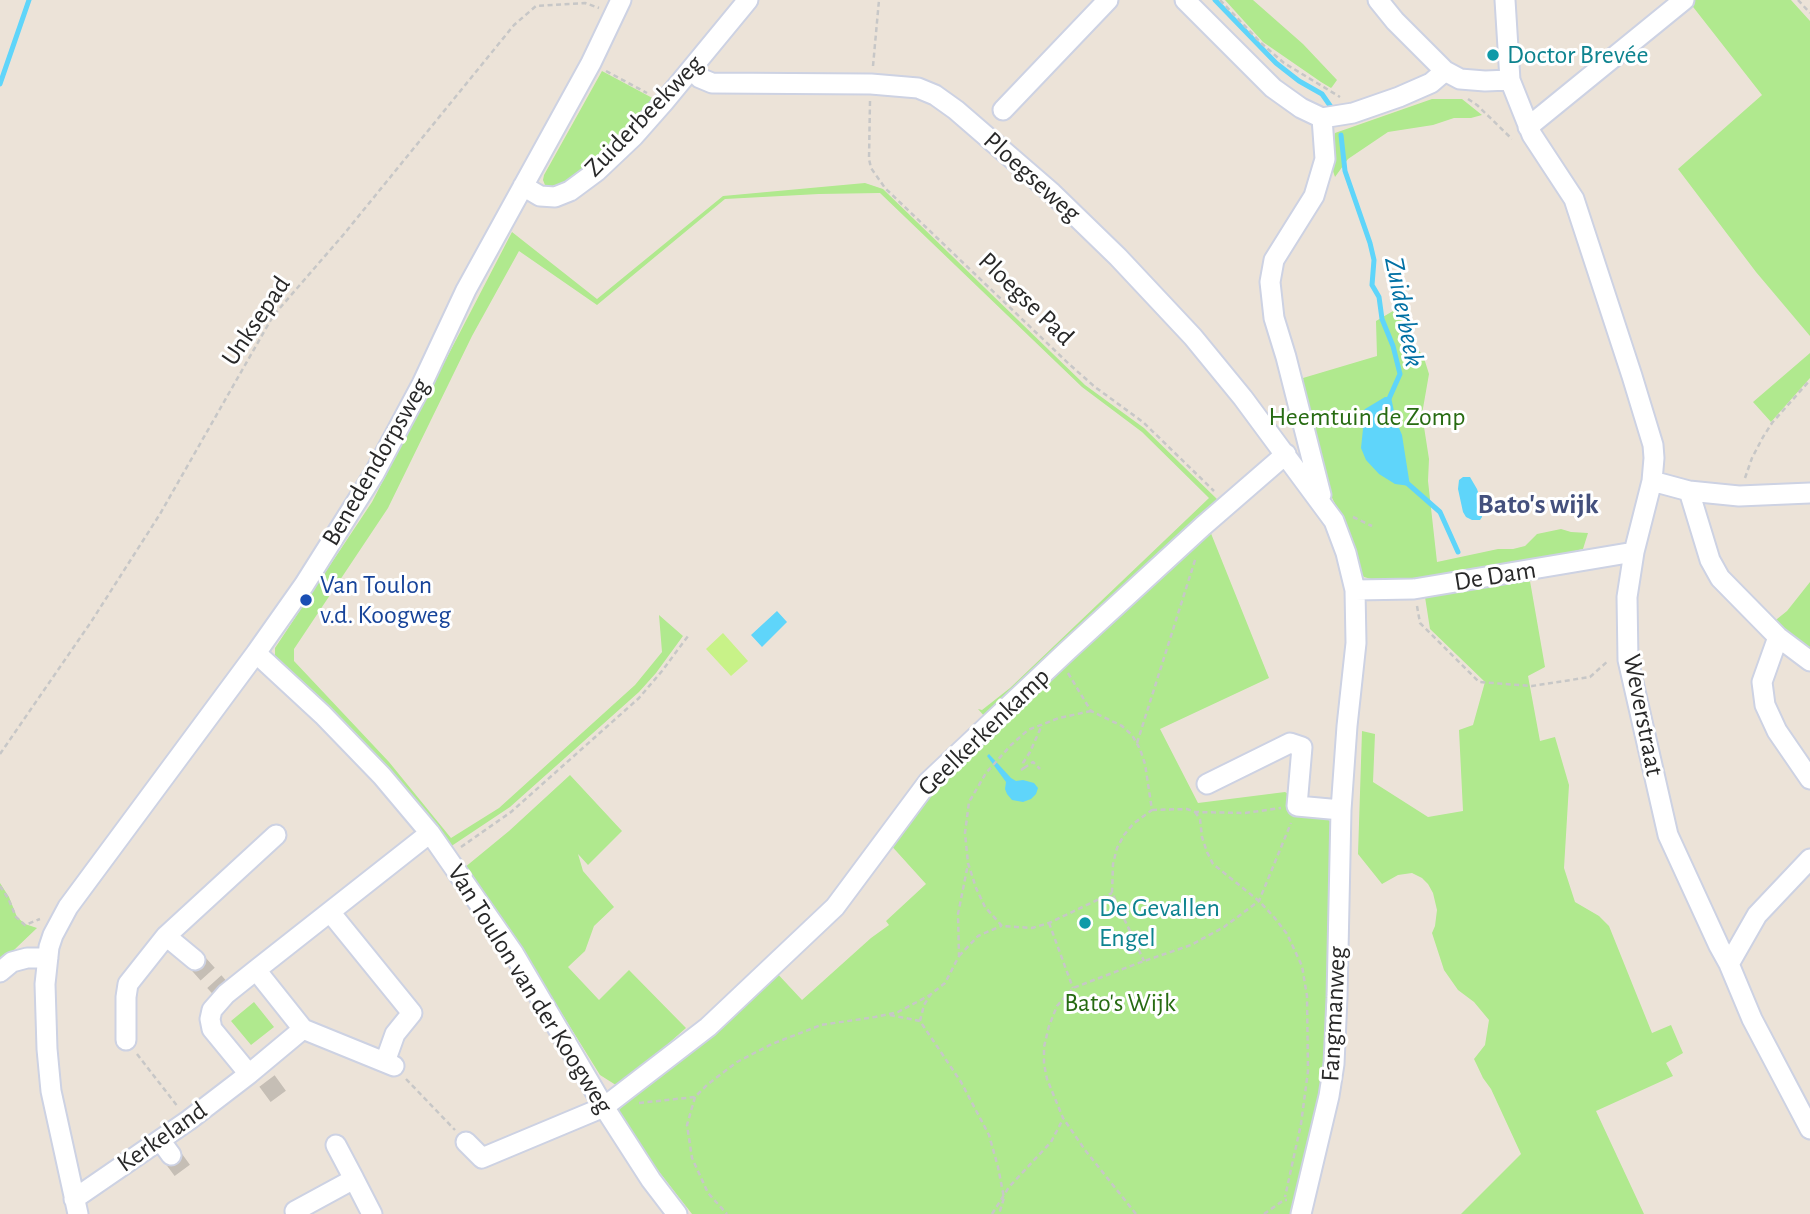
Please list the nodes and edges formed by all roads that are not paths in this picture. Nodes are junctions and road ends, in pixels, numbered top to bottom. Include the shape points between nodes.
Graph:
1 (748, 0) edge
2 (1108, 0) edge
3 (1185, 0) edge
4 (1378, 0) edge
5 (1505, 0) edge
6 (1684, 0) edge
7 (618, 7) edge
8 (692, 70) junction
9 (1445, 71) junction
10 (1510, 80) junction
11 (1003, 110) dead end
12 (1322, 118) junction
13 (1530, 131) junction
14 (523, 186) junction
15 (1286, 454) junction
16 (1652, 481) junction
17 (1689, 491) junction
18 (1810, 493) edge
19 (1324, 506) junction
20 (1634, 552) junction
21 (1355, 590) junction
22 (1778, 637) junction
23 (256, 653) junction
24 (1810, 661) edge
25 (1810, 779) edge
26 (1207, 784) dead end
27 (1342, 810) junction
28 (430, 833) junction
29 (276, 835) dead end
30 (1810, 859) edge
31 (330, 912) junction
32 (166, 936) junction
33 (48, 958) junction
34 (195, 960) tunnel mouth
35 (1729, 964) junction
36 (256, 970) junction
37 (0, 972) edge
38 (303, 1029) junction
39 (126, 1040) road end
40 (257, 1074) junction
41 (604, 1107) junction
42 (1810, 1129) edge
43 (466, 1142) road end
44 (336, 1145) dead end
45 (354, 1179) junction
46 (76, 1206) edge
47 (1296, 1206) edge
48 (295, 1211) dead end
49 (372, 1214) edge
50 (677, 1214) edge

1 - 8 street, Zuiderbeekweg
2 - 11 street
3 - 12 street via 1273,88
4 - 9 street
5 - 10 street, Weverstraat
6 - 13 street
7 - 14 street, Benedendorpsweg
8 - 14 street, Zuiderbeekweg via 606,162 570,191 540,196
8 - 15 street, Ploegseweg via 712,83 871,84 935,94 1052,193 1118,257 1193,337
9 - 10 street via 1460,79
9 - 12 street via 1431,83 1399,97
10 - 13 street, Weverstraat
12 - 19 street, Fangmanweg via 1325,159 1314,196 1274,260 1270,282 1274,318
13 - 16 street, Weverstraat via 1574,200 1650,431
14 - 23 street, Benedendorpsweg via 374,474
15 - 19 street, Fangmanweg
15 - 41 street, Geelkerkenkamp via 1226,504 921,790 827,916 708,1027
16 - 17 street
16 - 20 street, Weverstraat
17 - 18 street via 1739,496
17 - 22 street via 1720,578
19 - 21 street, Fangmanweg via 1346,553
20 - 21 street, De Dam via 1414,589
20 - 35 street, Weverstraat via 1627,597 1629,660 1668,835
21 - 27 street, Fangmanweg via 1356,643
22 - 24 street
22 - 25 street via 1762,682 1765,705
23 - 28 street, Van Toulon van der Koogweg via 340,732
23 - 33 street, Benedendorpsweg via 68,907 53,935
26 - 27 street via 1290,743 1301,747 1297,806
27 - 47 street, Fangmanweg via 1334,1064
28 - 31 street
28 - 41 street, Van Toulon van der Koogweg via 514,954
29 - 32 street
30 - 35 street via 1757,915
31 - 36 street
31 - 38 street via 412,1013 395,1034 390,1064
32 - 34 street
32 - 39 street via 128,984
33 - 37 street via 12,962
33 - 46 street, Benedendorpsweg via 45,997 50,1081
35 - 42 street, Weverstraat
36 - 38 street
36 - 40 street via 223,991 209,1019 212,1028
38 - 40 street, Kerkeland
40 - 46 street, Kerkeland via 189,1120 165,1148
41 - 43 street, Geelkerkenkamp via 482,1158
41 - 50 street, Van Toulon van der Koogweg
44 - 45 street
45 - 48 street
45 - 49 street

